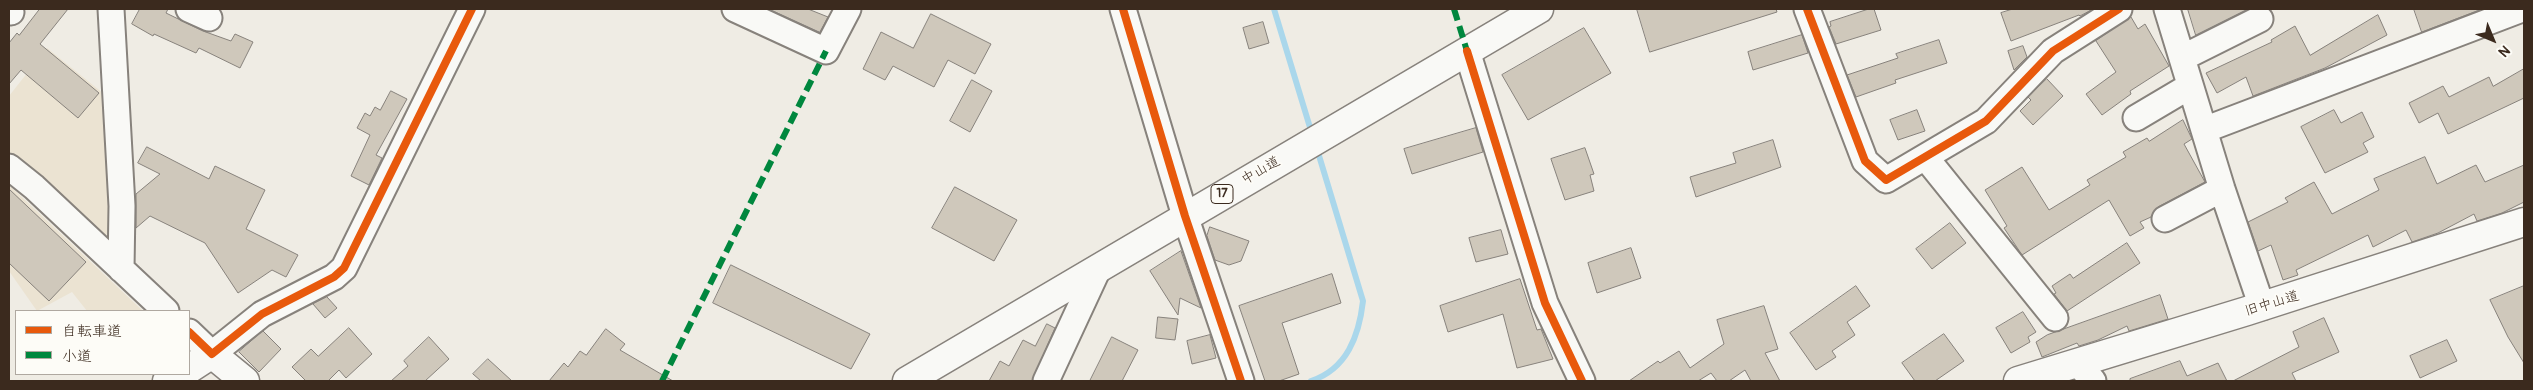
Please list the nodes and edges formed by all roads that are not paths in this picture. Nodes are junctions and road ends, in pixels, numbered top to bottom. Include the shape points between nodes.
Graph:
1 (111, 9) edge
2 (472, 9) edge
3 (735, 9) edge
4 (848, 9) edge
5 (1123, 9) edge
6 (1539, 9) edge
7 (1807, 9) edge
8 (2119, 9) edge
9 (2167, 9) edge
10 (2522, 9) edge
11 (2488, 14) edge
12 (2260, 19) dead end
13 (1467, 51) junction
14 (2182, 58) junction
15 (2190, 86) junction
16 (2136, 118) dead end
17 (2204, 130) junction
18 (1926, 158) junction
19 (9, 166) edge
20 (2222, 189) junction
21 (1185, 216) junction
22 (2165, 219) dead end
23 (2524, 222) edge
24 (121, 269) junction
25 (1098, 269) junction
26 (2262, 307) junction
27 (165, 310) edge
28 (2055, 318) dead end
29 (190, 333) edge
30 (212, 354) junction
31 (190, 368) edge
32 (2085, 372) edge
33 (178, 375) edge
34 (167, 381) edge
35 (245, 381) edge
36 (907, 381) edge
37 (1046, 381) edge
38 (1240, 381) edge
39 (1582, 381) edge
40 (2018, 381) edge

1 - 24 street via 122,206
2 - 30 street via 344,268 334,277 249,323
3 - 4 street via 826,52
5 - 21 street
6 - 13 main road, 中山道 / 17
7 - 18 street via 1865,161 1886,180
8 - 18 street via 2053,51 1986,120
9 - 14 street
10 - 11 street
11 - 17 street
12 - 14 street
13 - 21 main road, 中山道 / 17
13 - 39 street via 1545,303
14 - 15 street
15 - 16 street
15 - 17 street
17 - 20 street
18 - 28 street
19 - 24 street
20 - 22 street
20 - 26 street
21 - 25 main road, 中山道 / 17
21 - 38 street
23 - 26 main road, 旧中山道
24 - 27 street
25 - 36 main road, 中山道 / 17
25 - 37 street
26 - 32 main road, 旧中山道
29 - 30 street
30 - 31 main road
30 - 35 main road
32 - 40 main road, 旧中山道
33 - 34 main road

